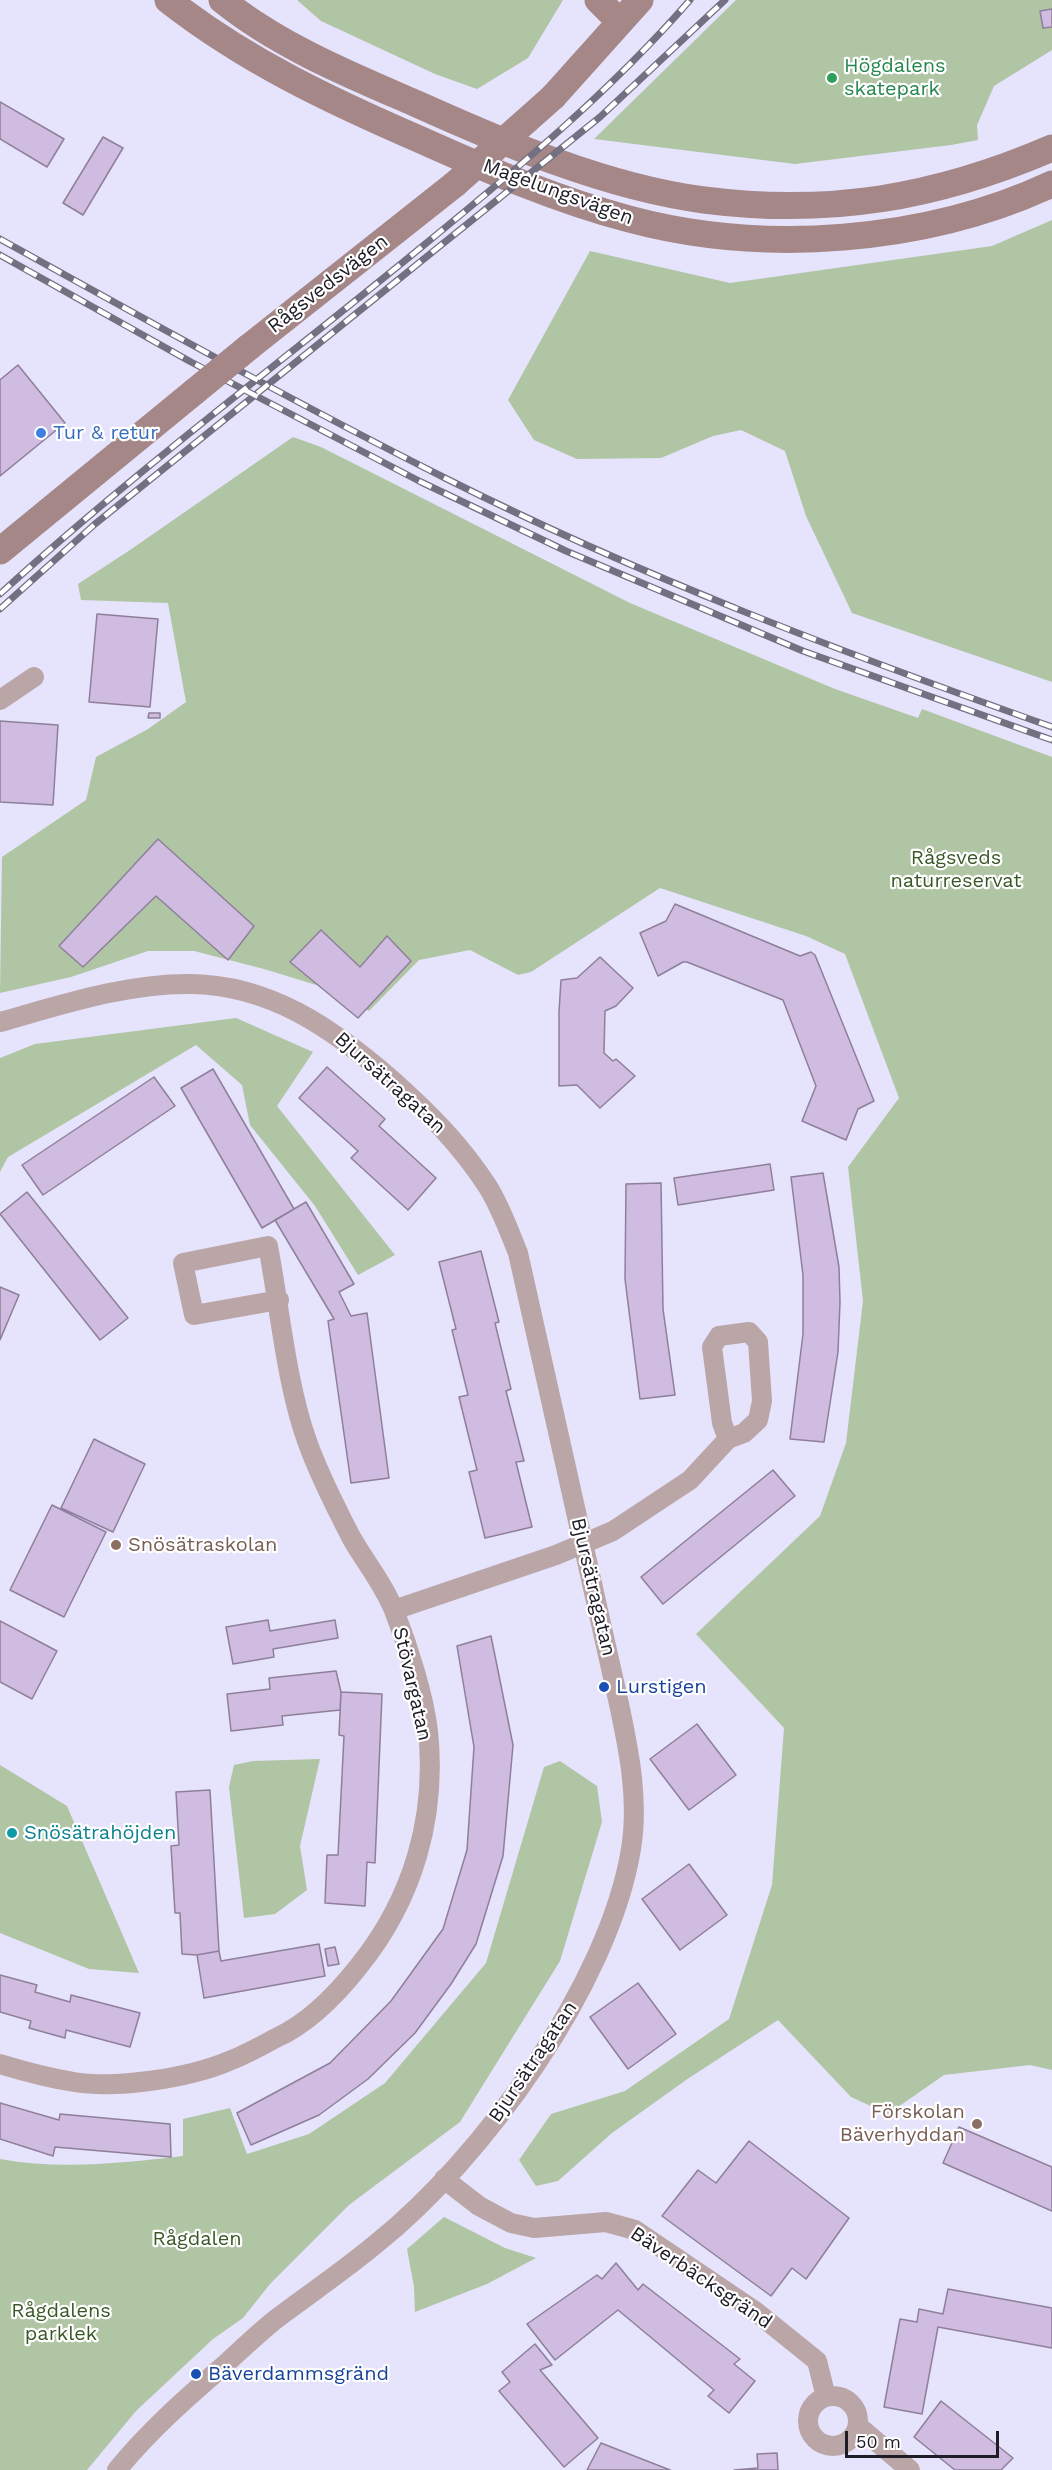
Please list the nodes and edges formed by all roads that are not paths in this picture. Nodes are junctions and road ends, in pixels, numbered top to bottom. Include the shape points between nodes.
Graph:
1 (222, 0) edge
2 (598, 0) edge
3 (178, 3) edge
4 (632, 7) edge
5 (1052, 148) edge
6 (1052, 184) edge
7 (0, 551) edge
8 (34, 677) dead end
9 (0, 700) edge
10 (0, 1022) edge
11 (279, 1300) junction
12 (728, 1439) junction
13 (583, 1544) junction
14 (394, 1610) junction
15 (0, 2064) edge
16 (444, 2179) junction
17 (826, 2397) junction
18 (858, 2426) junction
19 (117, 2470) edge
20 (910, 2470) edge

1 - 5 main road, Magelungsvägen via 328,65 457,122 622,182 702,200 816,206 887,199 968,181
2 - 4 main road
3 - 6 main road, Magelungsvägen via 262,65 355,112 570,201 662,227 770,238 879,233 974,213
4 - 7 main road, Rågsvedsvägen, bridge via 553,97 455,184
8 - 9 street
10 - 13 street, Bjursätragatan via 134,988 220,986 294,1009 330,1029 426,1110 461,1148 488,1188 518,1253
11 - 11 street, Stövargatan via 268,1246 183,1263 194,1315
11 - 14 street, Stövargatan via 296,1402 308,1443 351,1536
12 - 12 street via 744,1433 758,1420 762,1401 758,1342 749,1332 719,1336 712,1347 722,1423
12 - 13 street via 690,1480 614,1532
13 - 14 street
13 - 16 street, Bjursätragatan via 629,1750 634,1800 632,1846 624,1887 584,1983 548,2045 486,2131
14 - 15 street, Stövargatan via 428,1730 429,1784 423,1832 412,1878 393,1920 340,1990 290,2032 228,2062 197,2072 142,2083 76,2083
16 - 17 street, Bäverbäcksgränd via 479,2206 511,2223 534,2228 606,2222 635,2230 755,2311 817,2361
16 - 19 street, Bjursätragatan via 377,2243 276,2319 166,2416
17 - 18 street via 850,2402
17 - 18 street via 814,2404 808,2417 816,2438 830,2446 845,2443
18 - 20 street

